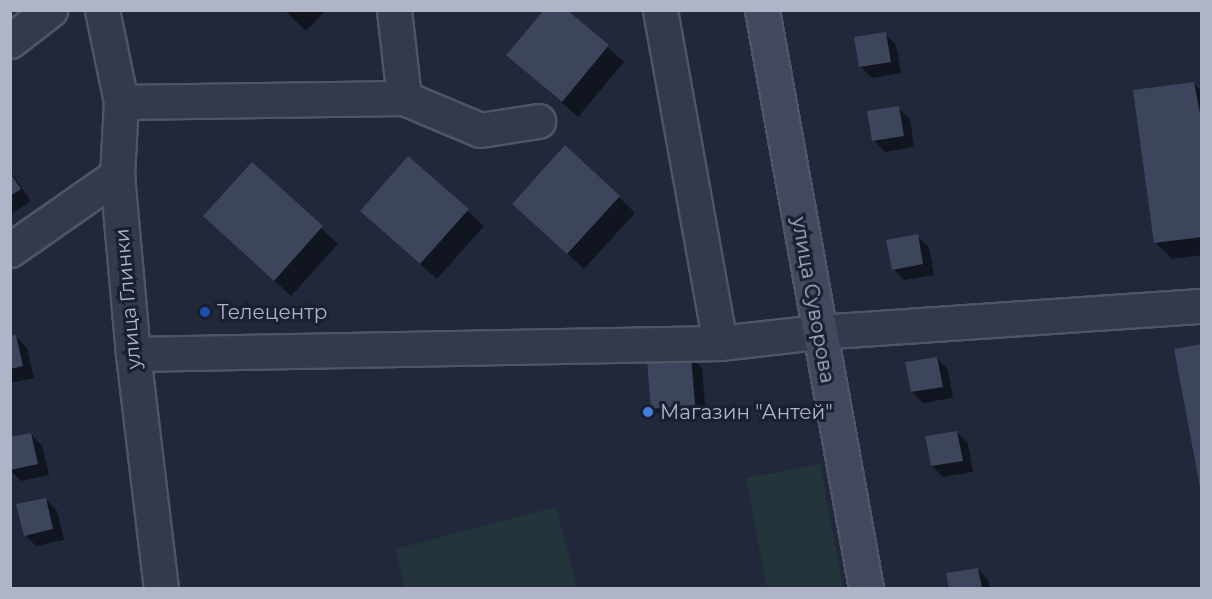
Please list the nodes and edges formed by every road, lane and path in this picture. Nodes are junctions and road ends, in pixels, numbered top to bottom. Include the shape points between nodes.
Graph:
1 (50, 10) edge
2 (102, 10) edge
3 (394, 10) edge
4 (660, 10) edge
5 (762, 10) edge
6 (10, 41) edge
7 (404, 98) junction
8 (121, 102) junction
9 (538, 121) dead end
10 (117, 175) junction
11 (10, 250) edge
12 (1202, 306) edge
13 (818, 332) junction
14 (720, 343) junction
15 (133, 354) junction
16 (161, 588) edge
17 (866, 588) edge

1 - 6 street
2 - 8 street, улица Глинки
3 - 7 street
4 - 14 street
5 - 13 street, улица Суворова
7 - 8 street
7 - 9 street via 480,130
8 - 10 street, улица Глинки
10 - 11 street
10 - 15 street, улица Глинки
12 - 13 street
13 - 14 street
13 - 17 street, улица Суворова
14 - 15 street
15 - 16 street, улица Глинки

